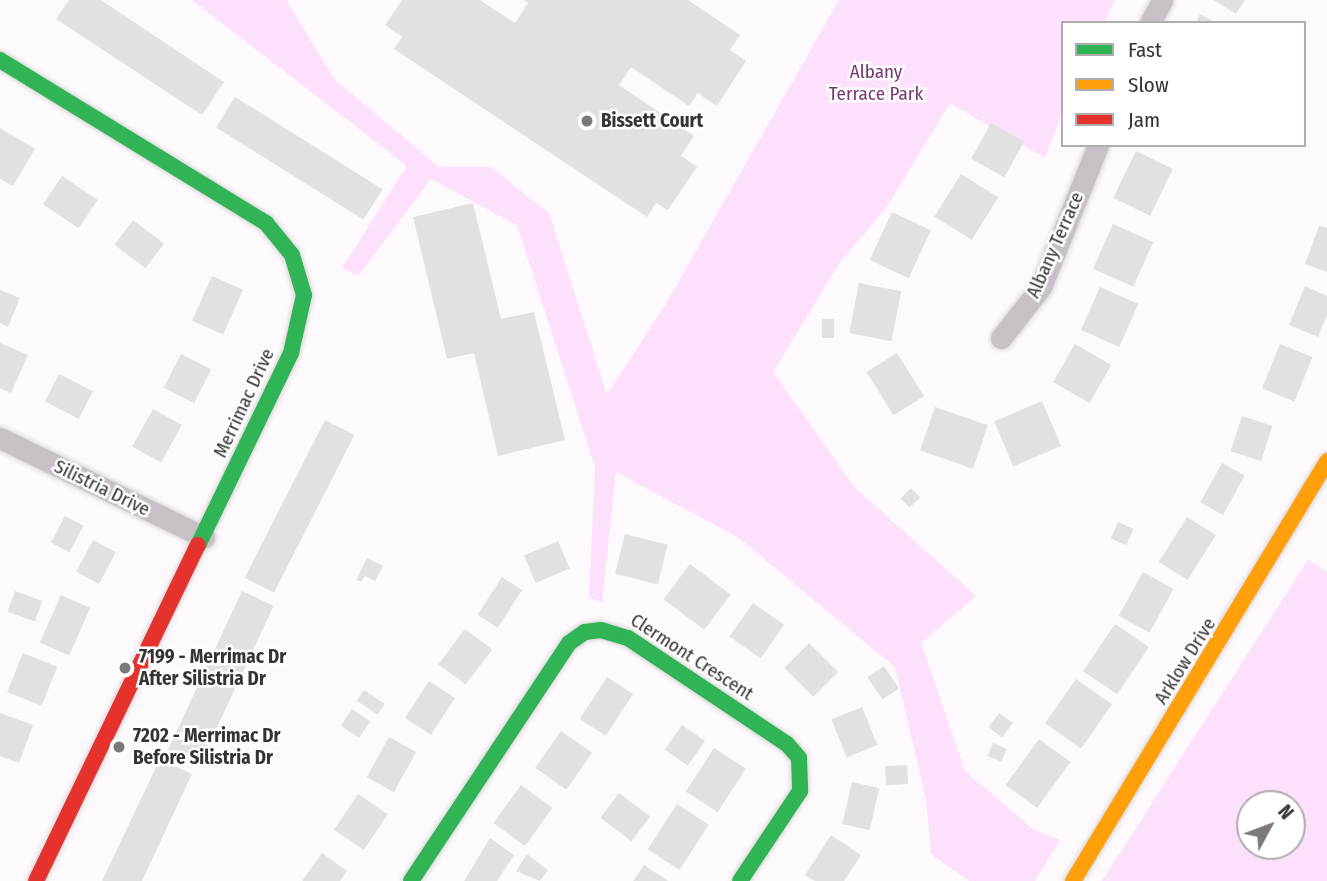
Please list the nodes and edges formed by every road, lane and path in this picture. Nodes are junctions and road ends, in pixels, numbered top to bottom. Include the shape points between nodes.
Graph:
1 (1162, 0) edge
2 (1151, 21) edge
3 (0, 60) edge
4 (1097, 147) edge
5 (1001, 338) dead end
6 (0, 438) edge
7 (1327, 461) edge
8 (204, 537) junction
9 (36, 881) edge
10 (411, 881) edge
11 (740, 881) edge
12 (1073, 881) edge

1 - 2 street
3 - 8 street, Merrimac Drive via 266,223 284,242 296,265 304,295 298,335
4 - 5 street, Albany Terrace via 1041,287
6 - 8 street, Silistria Drive
7 - 12 street, Arklow Drive
8 - 9 street, Merrimac Drive
10 - 11 street, Clermont Crescent via 569,643 585,632 601,630 628,638 787,744 799,758 800,791

